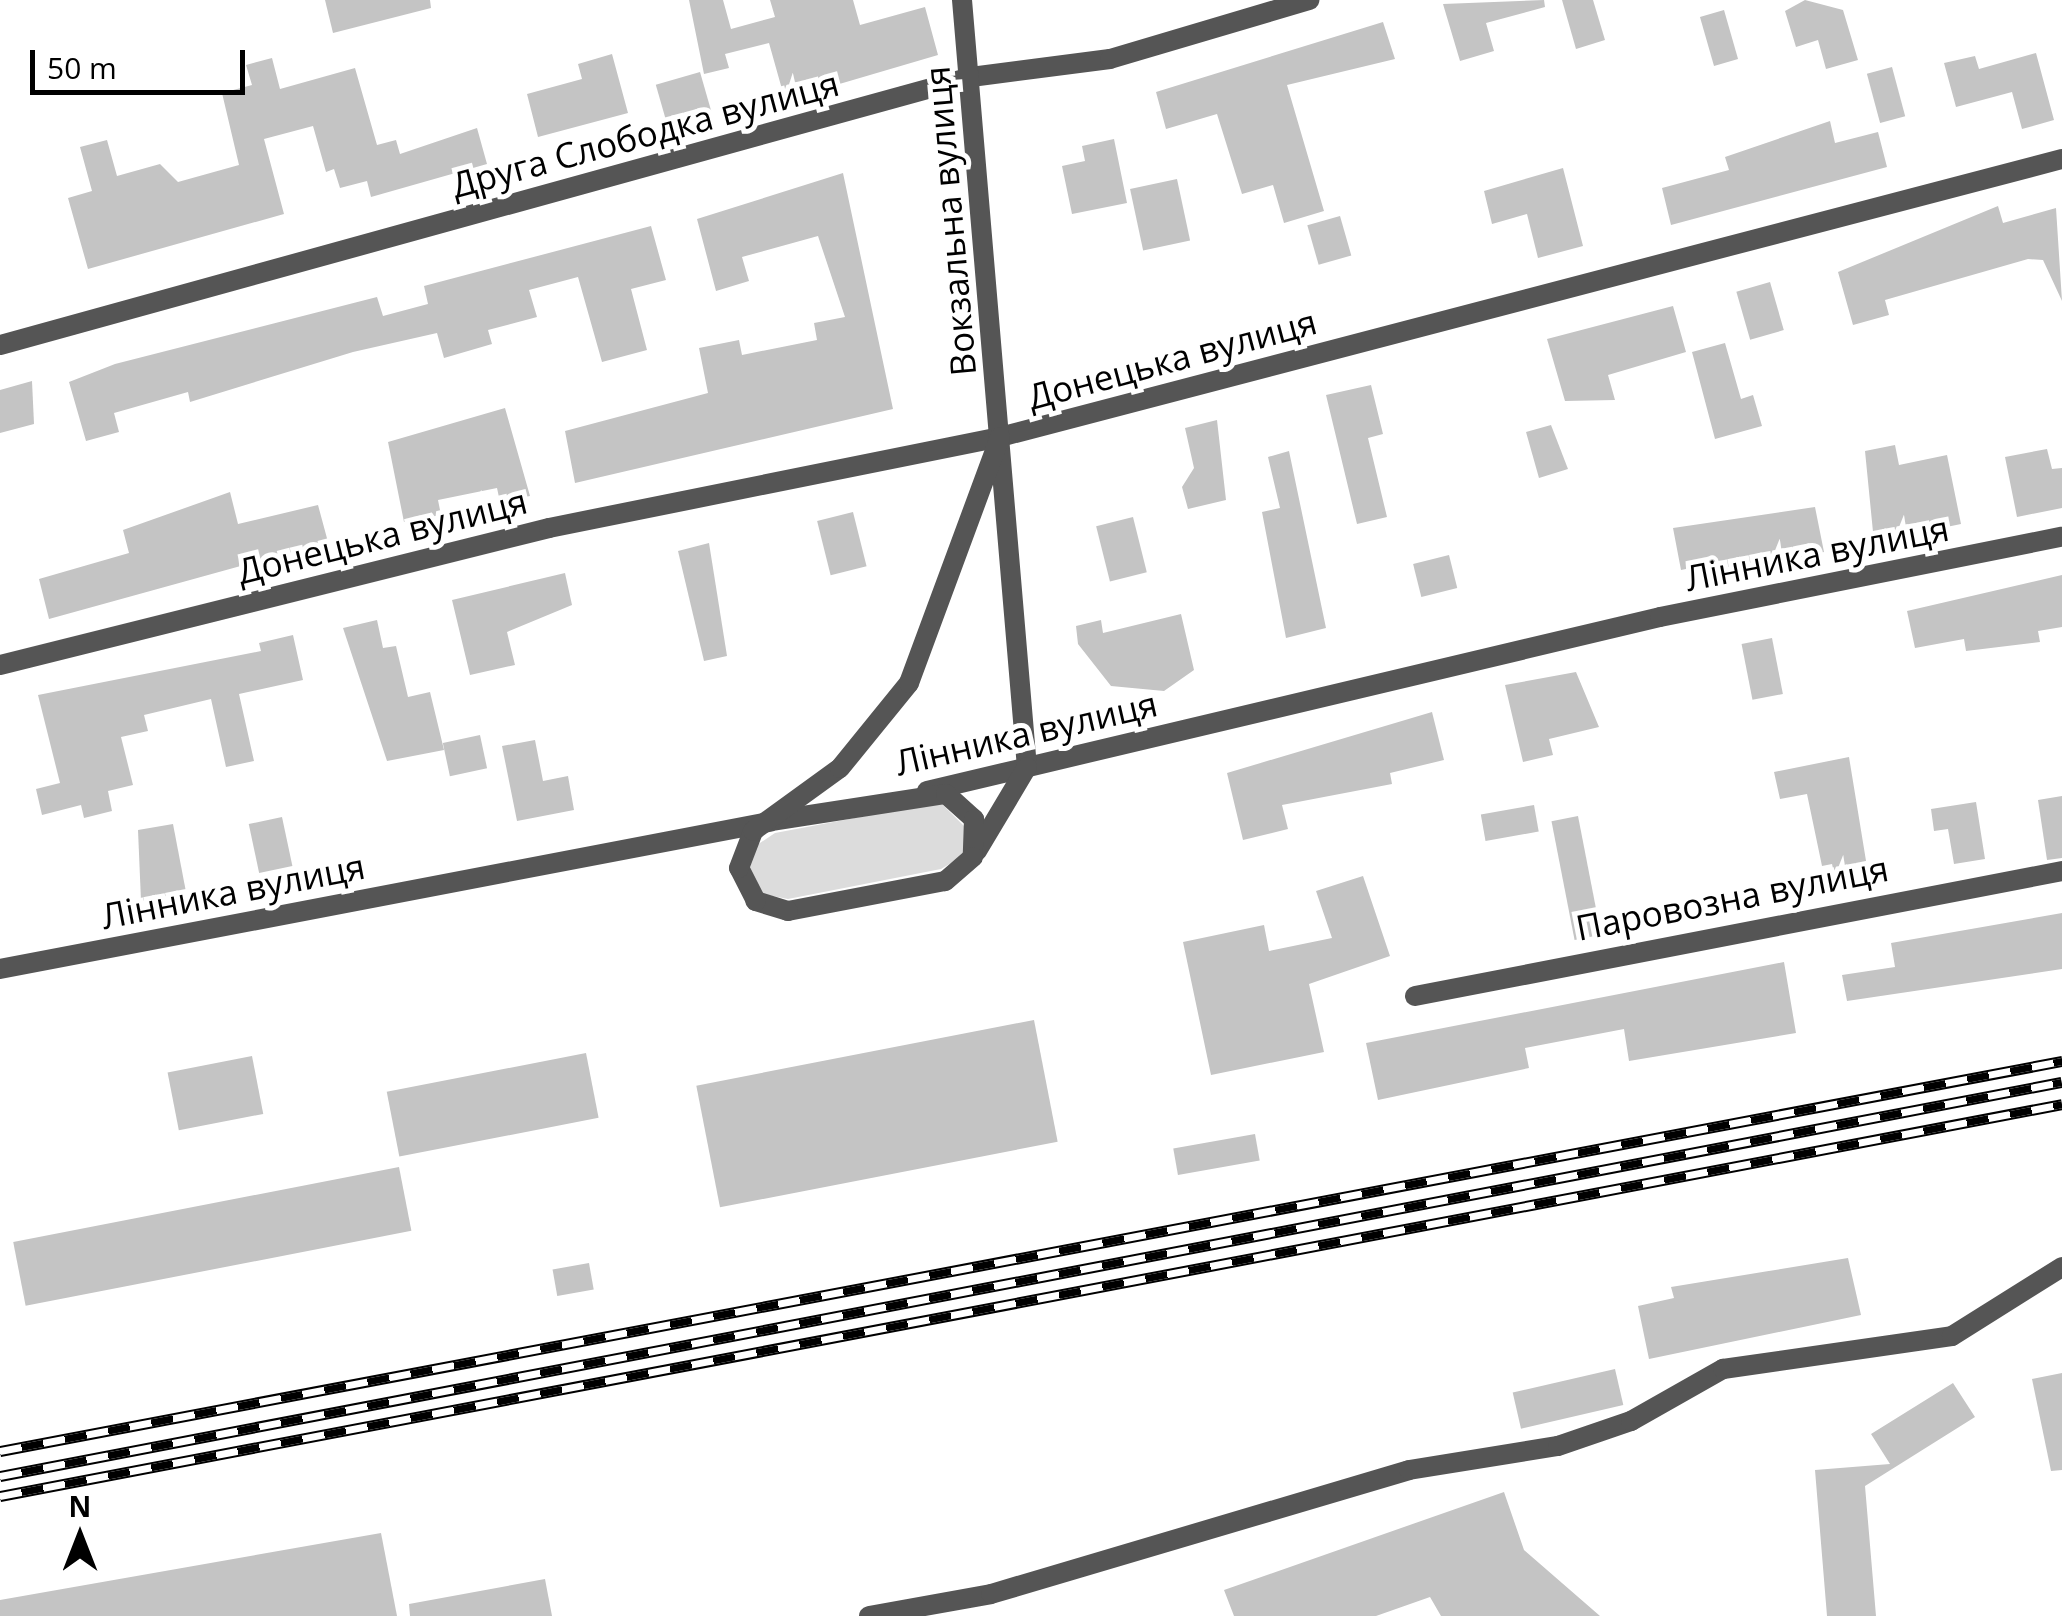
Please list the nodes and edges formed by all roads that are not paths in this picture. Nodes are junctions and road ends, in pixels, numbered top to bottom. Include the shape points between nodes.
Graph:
1 (962, 0) edge
2 (1309, 0) edge
3 (972, 77) junction
4 (2062, 159) edge
5 (0, 346) edge
6 (1000, 438) junction
7 (2062, 537) edge
8 (0, 664) edge
9 (1027, 767) junction
10 (927, 791) junction
11 (770, 821) junction
12 (731, 829) junction
13 (974, 856) junction
14 (739, 868) junction
15 (2062, 871) edge
16 (0, 969) edge
17 (1415, 996) dead end
18 (2059, 1277) edge
19 (869, 1616) edge

1 - 3 street, Вокзальна вулиця
2 - 3 street, Друга Слободка вулиця via 1110,59
3 - 5 street, Друга Слободка вулиця
3 - 6 street, Вокзальна вулиця
4 - 6 street, Донецька вулиця
6 - 8 street, Донецька вулиця via 549,528
6 - 9 street, Вокзальна вулиця
6 - 11 street, Вокзальна вулиця via 910,683 840,768
7 - 9 street, Лінника вулиця via 1660,617
9 - 10 street, Лінника вулиця
9 - 13 street
10 - 11 street, Лінника вулиця
10 - 13 street via 963,803 978,838
11 - 12 street, Лінника вулиця
11 - 14 street via 753,831
12 - 14 street
12 - 16 street, Лінника вулиця
13 - 14 street via 945,881 788,910 756,900
15 - 17 street, Паровозна вулиця
18 - 19 street via 1952,1336 1723,1369 1631,1421 1558,1446 1409,1470 991,1594

